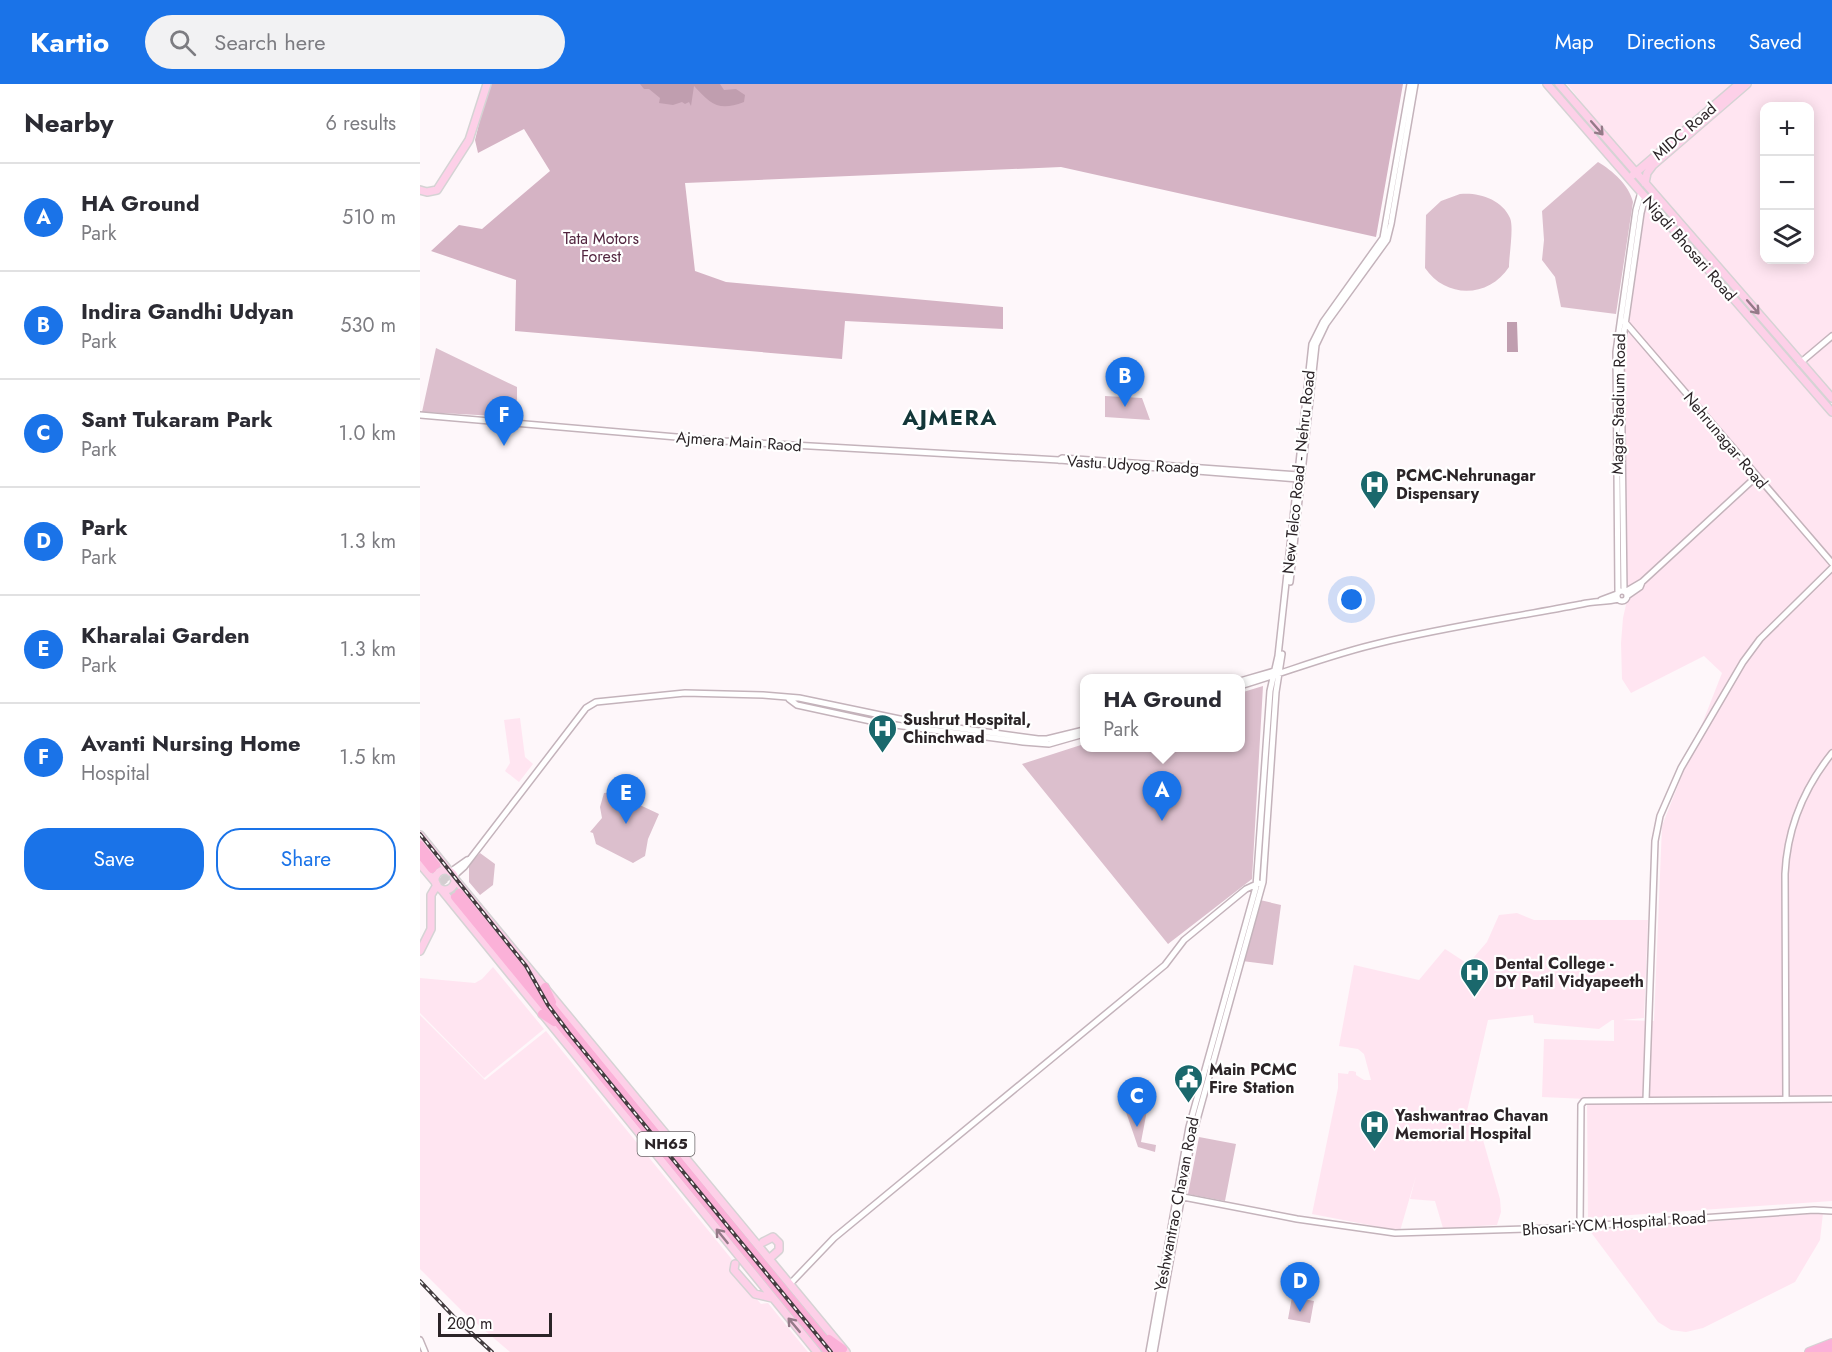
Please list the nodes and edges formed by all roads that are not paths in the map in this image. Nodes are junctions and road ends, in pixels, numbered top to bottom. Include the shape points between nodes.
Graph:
1 (485, 84) edge
2 (1410, 84) edge
3 (1415, 84) edge
4 (1547, 84) edge
5 (1559, 84) edge
6 (1739, 84) edge
7 (1747, 84) edge
8 (1410, 100) junction
9 (1636, 172) junction
10 (1629, 178) junction
11 (1645, 183) junction
12 (420, 190) edge
13 (1641, 192) junction
14 (1655, 194) junction
15 (1648, 200) junction
16 (1623, 320) junction
17 (1832, 336) edge
18 (1801, 362) junction
19 (1794, 368) junction
20 (1832, 398) edge
21 (1832, 412) edge
22 (420, 415) edge
23 (1059, 460) joint
24 (1756, 476) junction
25 (1299, 477) junction
26 (1832, 566) edge
27 (1622, 594) junction
28 (1279, 673) junction
29 (1245, 680) edge
30 (1245, 684) edge
31 (789, 699) junction
32 (1080, 731) edge
33 (1080, 735) edge
34 (1832, 753) edge
35 (420, 835) edge
36 (420, 845) edge
37 (420, 854) edge
38 (420, 864) edge
39 (452, 874) junction
40 (1260, 883) junction
41 (438, 886) junction
42 (420, 951) edge
43 (545, 987) junction
44 (542, 1014) junction
45 (558, 1014) junction
46 (560, 1026) junction
47 (1786, 1099) junction
48 (1832, 1099) edge
49 (1646, 1100) junction
50 (1178, 1196) junction
51 (1832, 1211) edge
52 (1580, 1226) junction
53 (763, 1242) dead end
54 (769, 1259) junction
55 (735, 1264) dead end
56 (770, 1277) junction
57 (790, 1284) junction
58 (772, 1298) junction
59 (818, 1335) junction
60 (420, 1340) edge
61 (1832, 1343) edge
62 (1832, 1349) edge
63 (842, 1351) edge
64 (425, 1352) edge
65 (817, 1352) edge
66 (822, 1352) edge
67 (828, 1352) edge
68 (1149, 1352) edge
69 (1154, 1352) edge
70 (1809, 1352) edge
71 (1824, 1352) edge

1 - 12 main road via 465,149 437,190
2 - 8 street, New Telco Road - Nehru Road
3 - 8 street, New Telco Road - Nehru Road
4 - 10 main road, Nigdi Bhosari Road
5 -> 9 main road, Nigdi Bhosari Road
6 - 9 main road, MIDC Road
7 - 11 main road, Magar Stadium Road via 1653,165
8 - 25 street, New Telco Road - Nehru Road via 1383,238 1323,322 1312,344
9 - 10 main road, MIDC Road
9 - 11 main road, Nigdi Bhosari Road
10 - 13 main road, Nigdi Bhosari Road
11 - 13 main road, Magar Stadium Road
11 - 14 main road, Nigdi Bhosari Road
13 - 15 main road, Nigdi Bhosari Road
13 - 16 street, Magar Stadium Road
14 - 15 street
14 -> 18 main road, Nigdi Bhosari Road
15 - 16 street, Magar Stadium Road via 1641,213
15 - 19 main road, Nigdi Bhosari Road
16 - 24 street, Nehrunagar Road
16 - 27 street, Magar Stadium Road
17 - 18 street
18 - 19 street
18 - 20 main road, Nigdi Bhosari Road
19 - 21 main road, Nigdi Bhosari Road
22 - 23 street, Ajmera Main Raod via 723,441
23 - 25 street, Vastu Udyog Roadg
24 - 26 street, Nehrunagar Road
24 - 27 street via 1640,587
25 - 28 street, New Telco Road - Nehru Road
26 - 49 street via 1753,647 1681,768 1660,816 1655,841
27 - 28 street via 1382,642
28 - 29 street
28 - 30 street
28 - 40 street, New Telco Road - Nehru Road via 1270,692
31 - 32 street via 1038,739
31 - 33 street via 797,705 880,723 1023,742 1049,744
31 - 39 street via 685,693 592,704 464,867
34 - 47 street via 1801,802 1788,844
35 - 39 main road
36 - 37 highway via 434,867
38 - 41 main road
39 - 41 main road via 439,873
39 - 41 main road via 451,888
39 - 43 main road
40 - 50 street, Yeshwantrao Chavan Road via 1189,1126
40 - 57 street via 1244,891 1184,940 1165,965 834,1238
41 - 42 main road via 431,929
41 - 44 main road
43 - 45 highway
43 - 54 main road
44 - 46 highway
58 -> 44 main road
45 - 46 highway, NH65 via 457,895
45 - 56 highway, NH65
46 - 56 highway, NH65
47 - 48 street
47 - 49 street
49 - 52 street via 1586,1101 1581,1105
50 - 52 street, Bhosari-YCM Hospital Road via 1395,1233
50 - 68 street, Yeshwantrao Chavan Road
50 - 69 street, Yeshwantrao Chavan Road
51 - 52 street, Bhosari-YCM Hospital Road
53 - 54 main road via 773,1237 779,1243 779,1250
54 - 57 main road
55 - 58 main road via 734,1270 755,1294
56 - 59 highway, NH65
57 - 63 main road
65 -> 58 main road
59 - 63 highway, NH65
59 - 66 highway
59 - 67 highway, NH65
60 - 64 street
61 - 70 highway
62 - 71 highway

